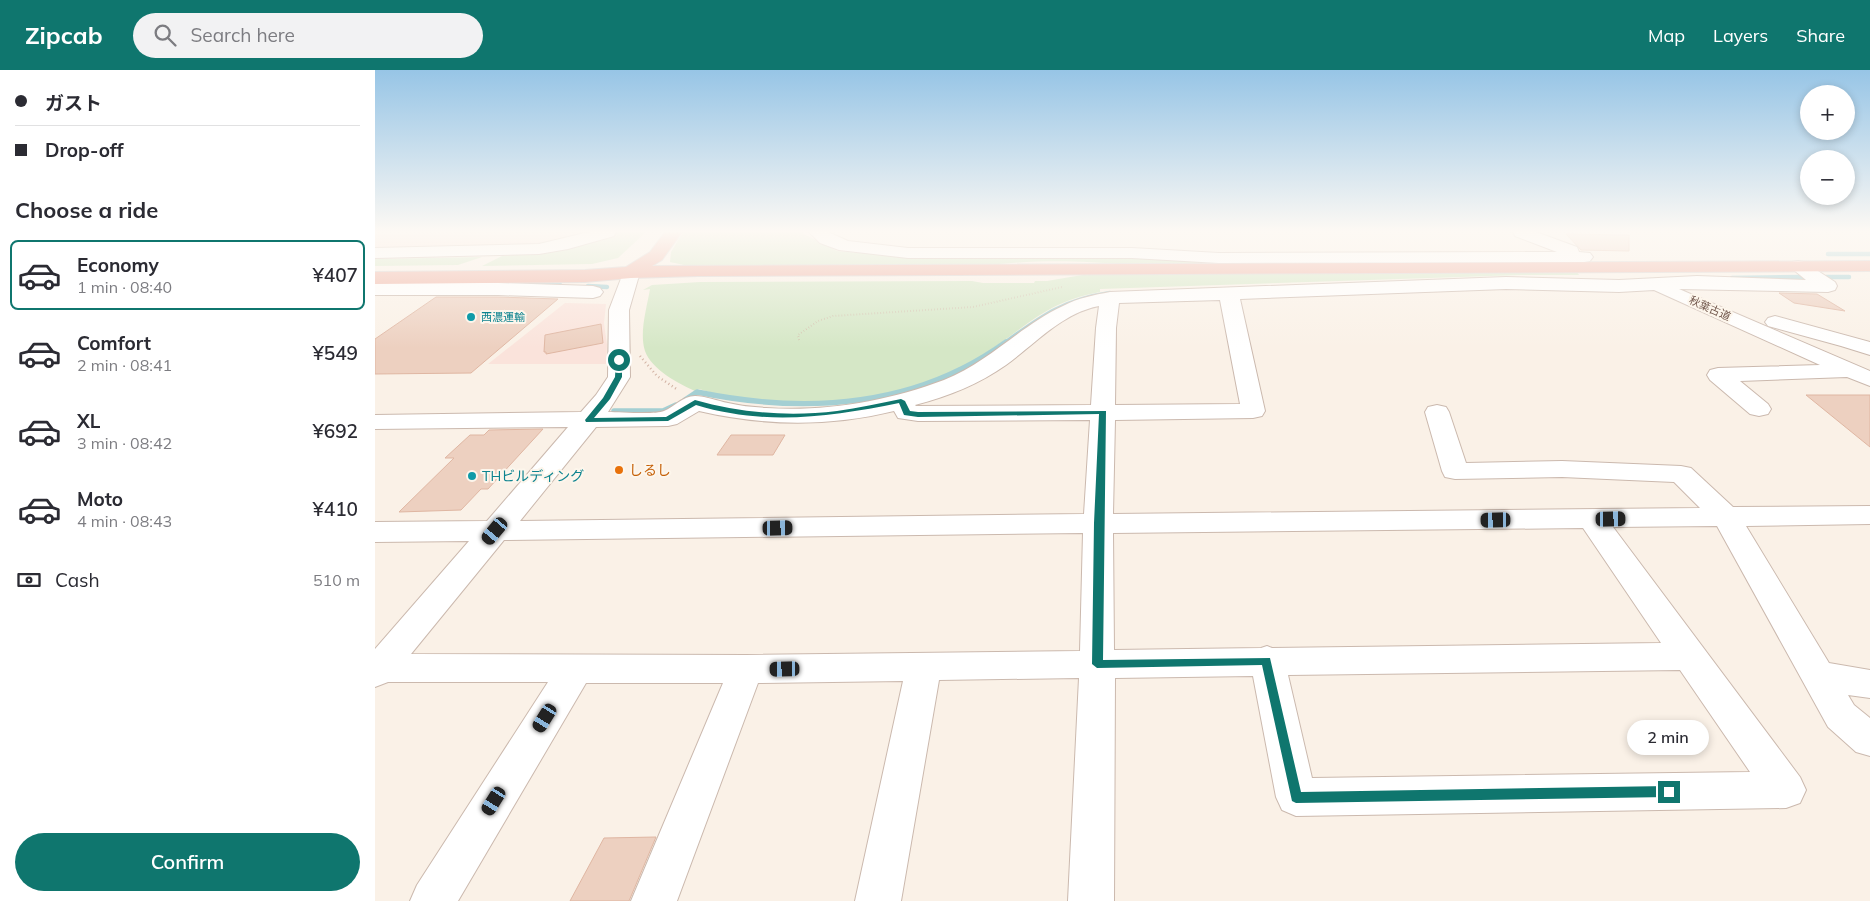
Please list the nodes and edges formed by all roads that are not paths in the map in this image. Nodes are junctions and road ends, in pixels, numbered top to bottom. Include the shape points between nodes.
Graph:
1 (444, 271) edge
2 (618, 271) edge
3 (765, 271) edge
4 (1620, 271) edge
5 (1805, 271) edge
6 (631, 272) junction
7 (377, 280) edge
8 (1654, 285) junction
9 (593, 292) dead end
10 (1229, 294) junction
11 (1110, 298) junction
12 (1709, 307) junction
13 (1870, 349) edge
14 (1861, 375) edge
15 (901, 401) junction
16 (1759, 409) dead end
17 (1103, 412) junction
18 (1437, 412) dead end
19 (589, 420) junction
20 (375, 422) edge
21 (1870, 515) edge
22 (1726, 517) junction
23 (1592, 519) junction
24 (1099, 523) junction
25 (495, 531) junction
26 (375, 532) edge
27 (1689, 656) junction
28 (1267, 660) junction
29 (1097, 664) junction
30 (924, 667) junction
31 (576, 669) junction
32 (746, 669) junction
33 (376, 670) edge
34 (1818, 676) junction
35 (1870, 684) edge
36 (1870, 740) edge
37 (433, 901) edge
38 (654, 901) edge
39 (878, 901) edge
40 (1091, 901) edge

1 - 7 highway
2 - 6 highway
3 - 6 highway
4 - 8 street, 秋葉古道
5 - 8 street via 1828,286 1697,282
6 - 7 highway via 585,276
6 - 19 street via 619,310 619,377 607,399
7 - 9 street
8 - 10 street via 1506,284
8 - 12 street, 秋葉古道
10 - 11 street
10 - 17 street via 1253,410
11 - 15 street via 1084,304 1051,321 984,368 947,386
11 - 17 street
12 - 13 street via 1735,311
12 - 14 street, 秋葉古道
14 - 16 street via 1718,376
15 - 17 street via 907,413 918,414
15 - 19 street via 836,413 776,416 720,410 695,402 668,419
17 - 24 street
18 - 22 street via 1455,471 1562,468 1681,474
19 - 20 street
19 - 25 street
21 - 22 street
22 - 23 street
22 - 34 street
23 - 24 street
23 - 27 street
24 - 25 street
24 - 29 street
25 - 26 street
25 - 33 street
27 - 28 street
27 - 28 street via 1786,790 1296,798
28 - 29 street
29 - 30 street
29 - 40 street
30 - 32 street
30 - 39 street
31 - 32 street
31 - 33 street
31 - 37 street
32 - 38 street
34 - 35 street
34 - 36 street via 1841,716

